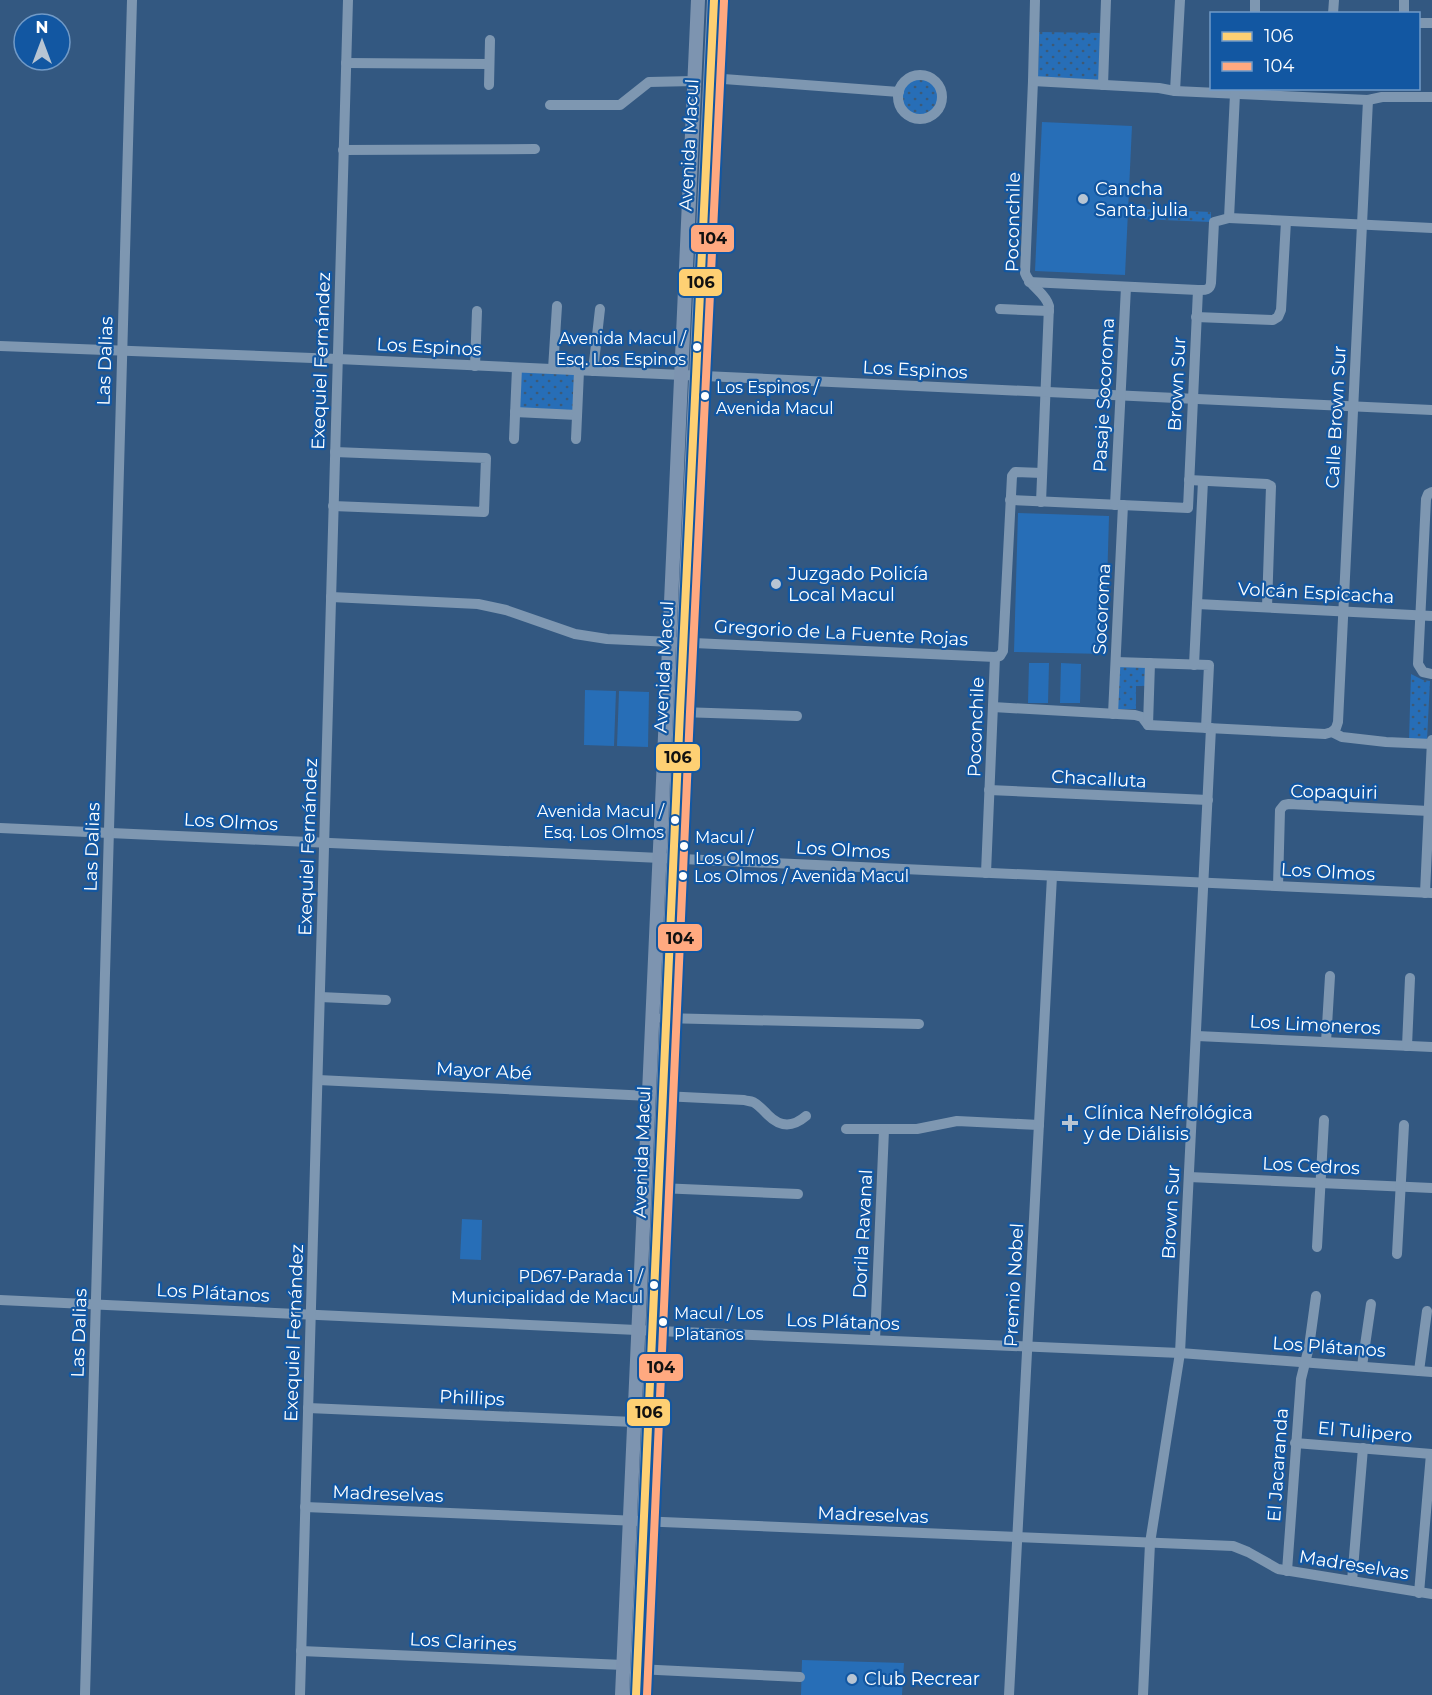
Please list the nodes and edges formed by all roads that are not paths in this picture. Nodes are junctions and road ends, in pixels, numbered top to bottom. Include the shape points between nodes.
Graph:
1 (132, 0) edge
2 (348, 0) edge
3 (698, 0) edge
4 (714, 0) edge
5 (1035, 0) edge
6 (1106, 0) edge
7 (1180, 0) edge
8 (490, 39) dead end
9 (346, 63) junction
10 (489, 64) junction
11 (710, 78) junction
12 (694, 81) junction
13 (1033, 81) junction
14 (489, 85) dead end
15 (1102, 85) junction
16 (1175, 91) junction
17 (898, 92) junction
18 (1251, 92) edge
19 (1328, 93) edge
20 (1400, 93) edge
21 (1235, 94) junction
22 (1432, 97) edge
23 (1368, 100) junction
24 (549, 105) dead end
25 (535, 149) dead end
26 (343, 150) junction
27 (1229, 218) junction
28 (1286, 221) junction
29 (1362, 224) junction
30 (1432, 228) edge
31 (1029, 282) junction
32 (1126, 287) junction
33 (1198, 290) junction
34 (557, 306) dead end
35 (600, 309) dead end
36 (1000, 309) dead end
37 (477, 311) dead end
38 (1049, 311) junction
39 (1196, 316) junction
40 (0, 346) edge
41 (122, 351) junction
42 (338, 359) junction
43 (475, 366) junction
44 (517, 368) junction
45 (553, 369) junction
46 (579, 371) junction
47 (593, 371) junction
48 (680, 375) junction
49 (696, 376) junction
50 (1045, 392) junction
51 (1120, 396) junction
52 (1193, 399) junction
53 (1353, 407) junction
54 (1432, 410) edge
55 (515, 412) junction
56 (577, 415) junction
57 (514, 439) dead end
58 (576, 439) dead end
59 (335, 452) junction
60 (1042, 473) junction
61 (1189, 480) junction
62 (1203, 481) junction
63 (1430, 493) edge
64 (1010, 500) junction
65 (1041, 502) junction
66 (1119, 505) junction
67 (333, 506) junction
68 (331, 597) junction
69 (1197, 604) junction
70 (1267, 607) junction
71 (1344, 611) junction
72 (1426, 616) edge
73 (676, 642) junction
74 (995, 657) junction
75 (1116, 662) junction
76 (1150, 663) junction
77 (1194, 665) junction
78 (1432, 674) edge
79 (993, 707) junction
80 (680, 712) junction
81 (1113, 714) junction
82 (797, 716) dead end
83 (1148, 725) junction
84 (1208, 728) junction
85 (1332, 732) junction
86 (1432, 742) edge
87 (989, 790) junction
88 (1208, 800) junction
89 (1429, 811) junction
90 (0, 828) edge
91 (109, 833) junction
92 (324, 843) junction
93 (666, 858) junction
94 (986, 873) junction
95 (1052, 876) junction
96 (1204, 883) junction
97 (1278, 886) junction
98 (1428, 893) edge
99 (1330, 976) dead end
100 (1410, 978) dead end
101 (320, 997) junction
102 (386, 1000) dead end
103 (660, 1018) junction
104 (919, 1024) dead end
105 (1197, 1036) junction
106 (1326, 1042) junction
107 (1407, 1046) junction
108 (1432, 1047) edge
109 (318, 1080) junction
110 (656, 1096) junction
111 (806, 1116) dead end
112 (1324, 1120) dead end
113 (1040, 1125) junction
114 (1404, 1125) dead end
115 (846, 1129) dead end
116 (884, 1130) junction
117 (1189, 1177) junction
118 (1320, 1183) junction
119 (1400, 1187) junction
120 (658, 1188) junction
121 (1432, 1188) edge
122 (798, 1194) dead end
123 (1317, 1247) dead end
124 (1397, 1254) dead end
125 (1316, 1296) dead end
126 (0, 1300) edge
127 (96, 1304) junction
128 (1371, 1304) dead end
129 (1427, 1311) dead end
130 (311, 1313) junction
131 (646, 1330) junction
132 (875, 1340) junction
133 (1027, 1346) junction
134 (1180, 1353) junction
135 (1304, 1361) junction
136 (1362, 1366) junction
137 (1419, 1371) junction
138 (1432, 1372) edge
139 (308, 1408) junction
140 (634, 1422) junction
141 (1295, 1443) junction
142 (1363, 1448) junction
143 (1431, 1454) edge
144 (305, 1507) junction
145 (637, 1522) junction
146 (1429, 1524) edge
147 (1018, 1538) junction
148 (1150, 1543) junction
149 (1287, 1570) junction
150 (1352, 1581) junction
151 (1419, 1593) junction
152 (1432, 1594) edge
153 (301, 1651) junction
154 (630, 1667) junction
155 (800, 1677) dead end
156 (85, 1695) edge
157 (300, 1695) edge
158 (622, 1695) edge
159 (636, 1695) edge
160 (1009, 1695) edge
161 (1143, 1695) edge

1 - 41 street, Las Dalias
2 - 9 street, Exequiel Fernández
3 - 12 main road, Avenida Macul
4 - 11 main road, Avenida Macul
5 - 13 street, Poconchile
6 - 15 street
7 - 16 street
8 - 10 street
9 - 10 street
9 - 26 street, Exequiel Fernández
10 - 14 street
11 - 17 street
11 - 49 main road, Avenida Macul
12 - 24 street via 649,82 620,105
12 - 48 main road, Avenida Macul
13 - 15 street
13 - 31 street, Poconchile via 1026,269
15 - 16 street
16 - 21 street
17 - 17 street via 902,110 917,119 933,115 942,100 938,84 923,75 907,79
18 - 19 street
18 - 21 street
19 - 23 street
20 - 22 street
20 - 23 street
21 - 27 street
23 - 29 street, Calle Brown Sur
25 - 26 street
26 - 42 street, Exequiel Fernández
27 - 28 street
27 - 33 street via 1214,222 1211,286
28 - 29 street
28 - 39 street via 1278,317 1273,320
29 - 30 street
29 - 53 street, Calle Brown Sur
31 - 32 street
31 - 38 street, Poconchile via 1046,299
32 - 33 street
32 - 51 street, Pasaje Socoroma
33 - 39 street, Brown Sur
34 - 45 street
35 - 47 street
36 - 38 street
37 - 43 street
38 - 50 street
39 - 52 street, Brown Sur
40 - 41 street, Los Espinos
41 - 42 street, Los Espinos
41 - 91 street, Las Dalias
42 - 43 street, Los Espinos
42 - 59 street, Exequiel Fernández
43 - 44 street, Los Espinos
44 - 45 street, Los Espinos
44 - 55 street
45 - 46 street, Los Espinos
46 - 47 street, Los Espinos
46 - 56 street
47 - 48 street, Los Espinos
48 - 49 street, Los Espinos
48 - 73 main road, Avenida Macul
49 - 50 street, Los Espinos
49 - 73 main road, Avenida Macul
50 - 51 street, Los Espinos
50 - 60 street
51 - 52 street, Los Espinos
51 - 66 street, Pasaje Socoroma
52 - 53 street, Los Espinos
52 - 61 street, Brown Sur
53 - 54 street, Los Espinos
53 - 71 street, Calle Brown Sur
55 - 56 street
55 - 57 street
56 - 58 street
59 - 67 street, Exequiel Fernández
59 - 67 street via 486,458 483,512
60 - 64 street, Poconchile via 1013,474
60 - 65 street
61 - 62 street
61 - 66 street, Brown Sur via 1188,508
62 - 69 street
62 - 70 street via 1271,486
63 - 72 street via 1426,499
64 - 65 street, Brown Sur
64 - 74 street, Poconchile via 1003,651
65 - 66 street, Brown Sur
66 - 75 street, Socoroma
67 - 68 street, Exequiel Fernández
68 - 73 street, Gregorio de La Fuente Rojas via 478,603 591,637
68 - 92 street, Exequiel Fernández
69 - 70 street, Volcán Espicacha
69 - 77 street
70 - 71 street, Volcán Espicacha
71 - 72 street, Volcán Espicacha
71 - 85 street, Calle Brown Sur via 1338,722
72 - 78 street via 1418,664 1421,670
73 - 74 street, Gregorio de La Fuente Rojas
73 - 80 main road, Avenida Macul
73 - 93 main road, Avenida Macul
74 - 79 street, Poconchile
75 - 76 street
75 - 81 street, Socoroma
76 - 77 street
76 - 83 street
77 - 84 street, Brown Sur via 1209,665
79 - 81 street
79 - 87 street, Poconchile
80 - 82 street
80 - 93 main road, Avenida Macul
81 - 83 street via 1138,716
83 - 84 street
84 - 85 street
84 - 88 street, Brown Sur
85 - 86 street via 1342,737 1386,742
86 - 89 street
87 - 88 street, Chacalluta
87 - 94 street, Poconchile
88 - 96 street, Brown Sur
89 - 97 street, Copaquiri via 1284,805 1280,810
89 - 98 street
90 - 91 street, Los Olmos
91 - 92 street, Los Olmos
91 - 127 street, Las Dalias
92 - 93 street, Los Olmos
92 - 101 street, Exequiel Fernández
93 - 94 street, Los Olmos
93 - 103 main road, Avenida Macul
94 - 95 street, Los Olmos
95 - 96 street, Los Olmos
95 - 113 street, Premio Nobel
96 - 97 street, Los Olmos
96 - 105 street, Brown Sur
97 - 98 street, Los Olmos
99 - 106 street
100 - 107 street
101 - 102 street
101 - 109 street, Exequiel Fernández
103 - 104 street
103 - 110 main road, Avenida Macul
105 - 106 street, Los Limoneros
105 - 117 street, Brown Sur
106 - 107 street, Los Limoneros
107 - 108 street, Los Limoneros
109 - 110 street, Mayor Abé
109 - 130 street, Exequiel Fernández
110 - 111 street, Mayor Abé via 744,1100 788,1125
110 - 120 main road, Avenida Macul
110 - 131 main road, Avenida Macul
112 - 118 street
113 - 116 street via 957,1121 917,1129
113 - 133 street, Premio Nobel
114 - 119 street
115 - 116 street
116 - 132 street, Dorila Ravanal
117 - 118 street, Los Cedros
117 - 134 street, Brown Sur
118 - 119 street, Los Cedros
118 - 123 street
119 - 121 street, Los Cedros
119 - 124 street
120 - 122 street
120 - 131 main road, Avenida Macul
125 - 135 street, El Jacaranda
126 - 127 street, Los Plátanos
127 - 130 street, Los Plátanos
127 - 156 street, Las Dalias
128 - 136 street
129 - 137 street
130 - 131 street, Los Plátanos
130 - 139 street, Exequiel Fernández
131 - 132 street, Los Plátanos
131 - 140 main road, Avenida Macul
131 - 145 main road, Avenida Macul
132 - 133 street, Los Plátanos
133 - 134 street, Los Plátanos
133 - 147 street, Premio Nobel
134 - 135 street, Los Plátanos
134 - 148 street, Brown Sur
135 - 136 street, Los Plátanos
135 - 141 street, El Jacaranda
136 - 137 street, Los Plátanos
137 - 138 street, Los Plátanos
139 - 140 street, Phillips
139 - 144 street, Exequiel Fernández
140 - 145 main road, Avenida Macul
141 - 142 street, El Tulipero
141 - 149 street, El Jacaranda
142 - 143 street, El Tulipero
142 - 150 street
143 - 146 street
144 - 145 street, Madreselvas
144 - 153 street, Exequiel Fernández
145 - 147 street, Madreselvas
145 - 154 main road, Avenida Macul
146 - 151 street
147 - 148 street, Madreselvas
147 - 160 street, Premio Nobel
148 - 149 street, Madreselvas via 1238,1547
148 - 161 street, Brown Sur
149 - 150 street, Madreselvas
150 - 151 street, Madreselvas
151 - 152 street, Madreselvas
153 - 154 street, Los Clarines
153 - 157 street, Exequiel Fernández
154 - 155 street, Los Clarines
154 - 158 main road, Avenida Macul
154 - 159 main road, Avenida Macul

